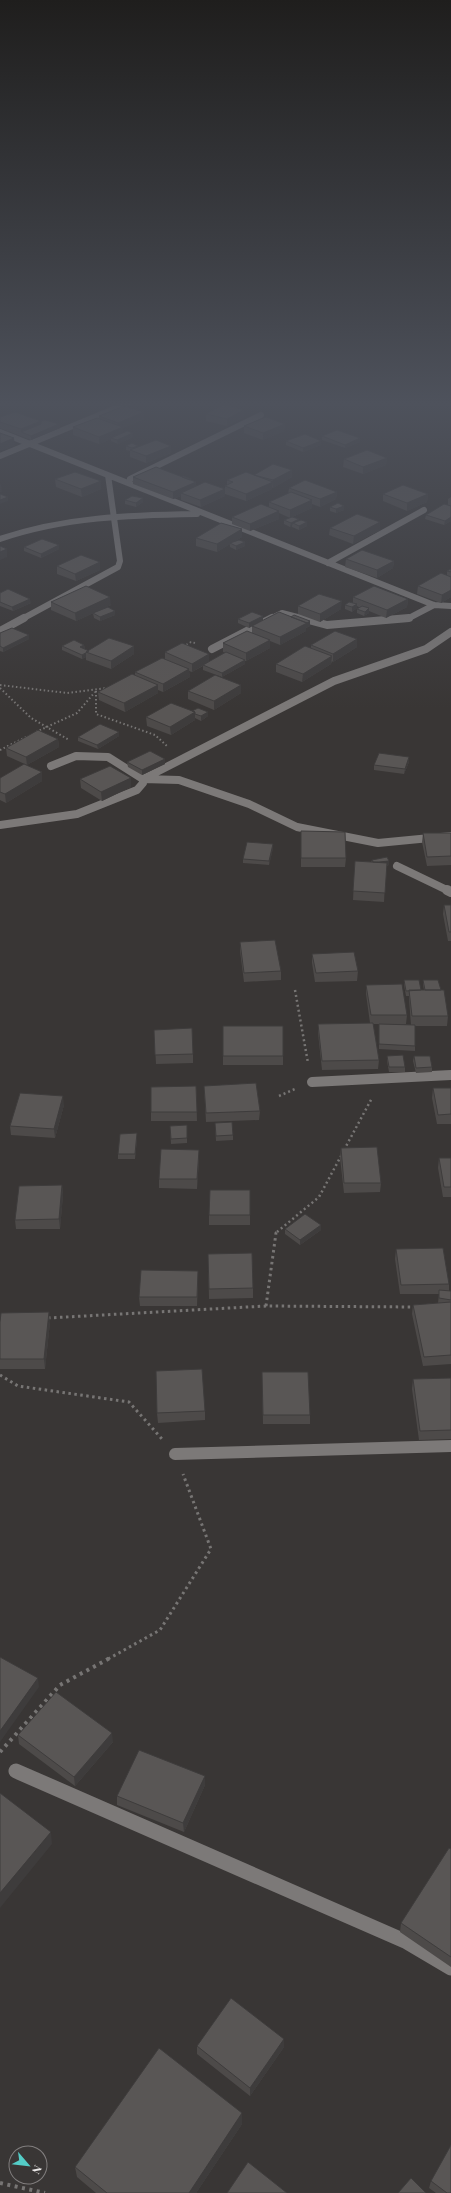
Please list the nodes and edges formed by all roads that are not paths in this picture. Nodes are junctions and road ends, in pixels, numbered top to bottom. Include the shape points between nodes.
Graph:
1 (111, 503) edge
2 (178, 503) edge
3 (424, 510) dead end
4 (202, 513) junction
5 (113, 516) junction
6 (0, 539) edge
7 (328, 563) junction
8 (434, 605) junction
9 (451, 606) edge
10 (0, 631) edge
11 (451, 632) edge
12 (212, 649) road end
13 (51, 766) dead end
14 (143, 779) junction
15 (0, 825) edge
16 (451, 836) edge
17 (397, 866) dead end
18 (451, 892) edge
19 (451, 1075) edge
20 (312, 1082) road end
21 (451, 1446) edge
22 (176, 1454) road end
23 (16, 1771) dead end
24 (451, 1968) edge

1 - 5 street
2 - 4 street
3 - 7 street
4 - 5 street
4 - 7 street
5 - 6 street via 23,530
5 - 10 street via 120,561 118,567
7 - 8 street
8 - 9 street
8 - 12 street via 409,618 327,625 282,613
11 - 14 street via 426,649 334,681
13 - 14 street via 76,756 108,757
14 - 15 street via 137,790 77,814
14 - 16 street via 179,780 249,804 297,826 378,843
17 - 18 street
19 - 20 street
21 - 22 street
23 - 24 street via 407,1942

